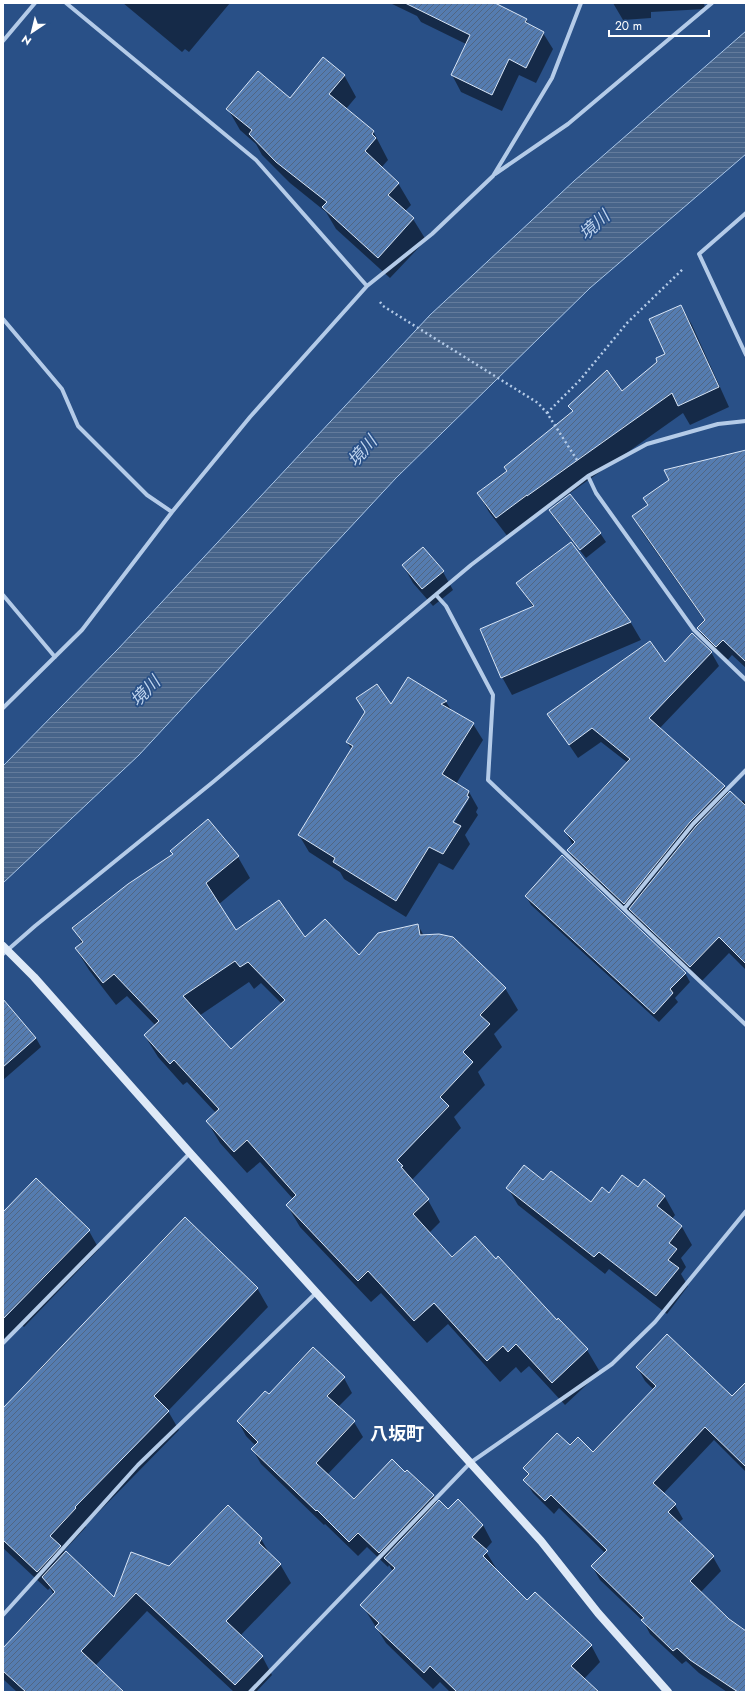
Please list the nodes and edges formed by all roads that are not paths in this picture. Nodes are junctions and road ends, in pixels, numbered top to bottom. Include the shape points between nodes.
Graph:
1 (35, 3) edge
2 (66, 3) edge
3 (581, 3) edge
4 (712, 3) edge
5 (3, 42) edge
6 (493, 176) junction
7 (746, 213) edge
8 (367, 286) junction
9 (3, 319) edge
10 (746, 355) edge
11 (746, 421) edge
12 (588, 476) junction
13 (172, 512) junction
14 (436, 595) junction
15 (4, 597) edge
16 (55, 656) junction
17 (746, 680) edge
18 (3, 708) edge
19 (746, 770) edge
20 (624, 909) junction
21 (5, 950) edge
22 (746, 1024) edge
23 (190, 1153) junction
24 (746, 1211) edge
25 (316, 1293) junction
26 (3, 1342) edge
27 (470, 1463) junction
28 (3, 1615) edge
29 (250, 1692) edge
30 (668, 1692) edge

1 - 5 street
2 - 8 street via 256,160
3 - 6 street via 552,78
4 - 6 street via 568,124
6 - 8 street via 432,234
7 - 10 street via 699,254
8 - 13 street via 250,417
9 - 13 street via 62,389 78,426 147,495
11 - 12 street via 718,424 647,444
12 - 14 street via 471,565
12 - 17 street via 596,493 694,630
13 - 16 street via 82,630
14 - 20 street via 446,606 493,695 488,780
14 - 21 street via 213,782
15 - 16 street
16 - 18 street
19 - 20 street via 693,824
20 - 22 street
21 - 23 street
23 - 25 street
23 - 26 street
24 - 27 street via 654,1322 612,1364
25 - 27 street
25 - 28 street via 138,1465
27 - 29 street
27 - 30 street via 541,1541 598,1613

